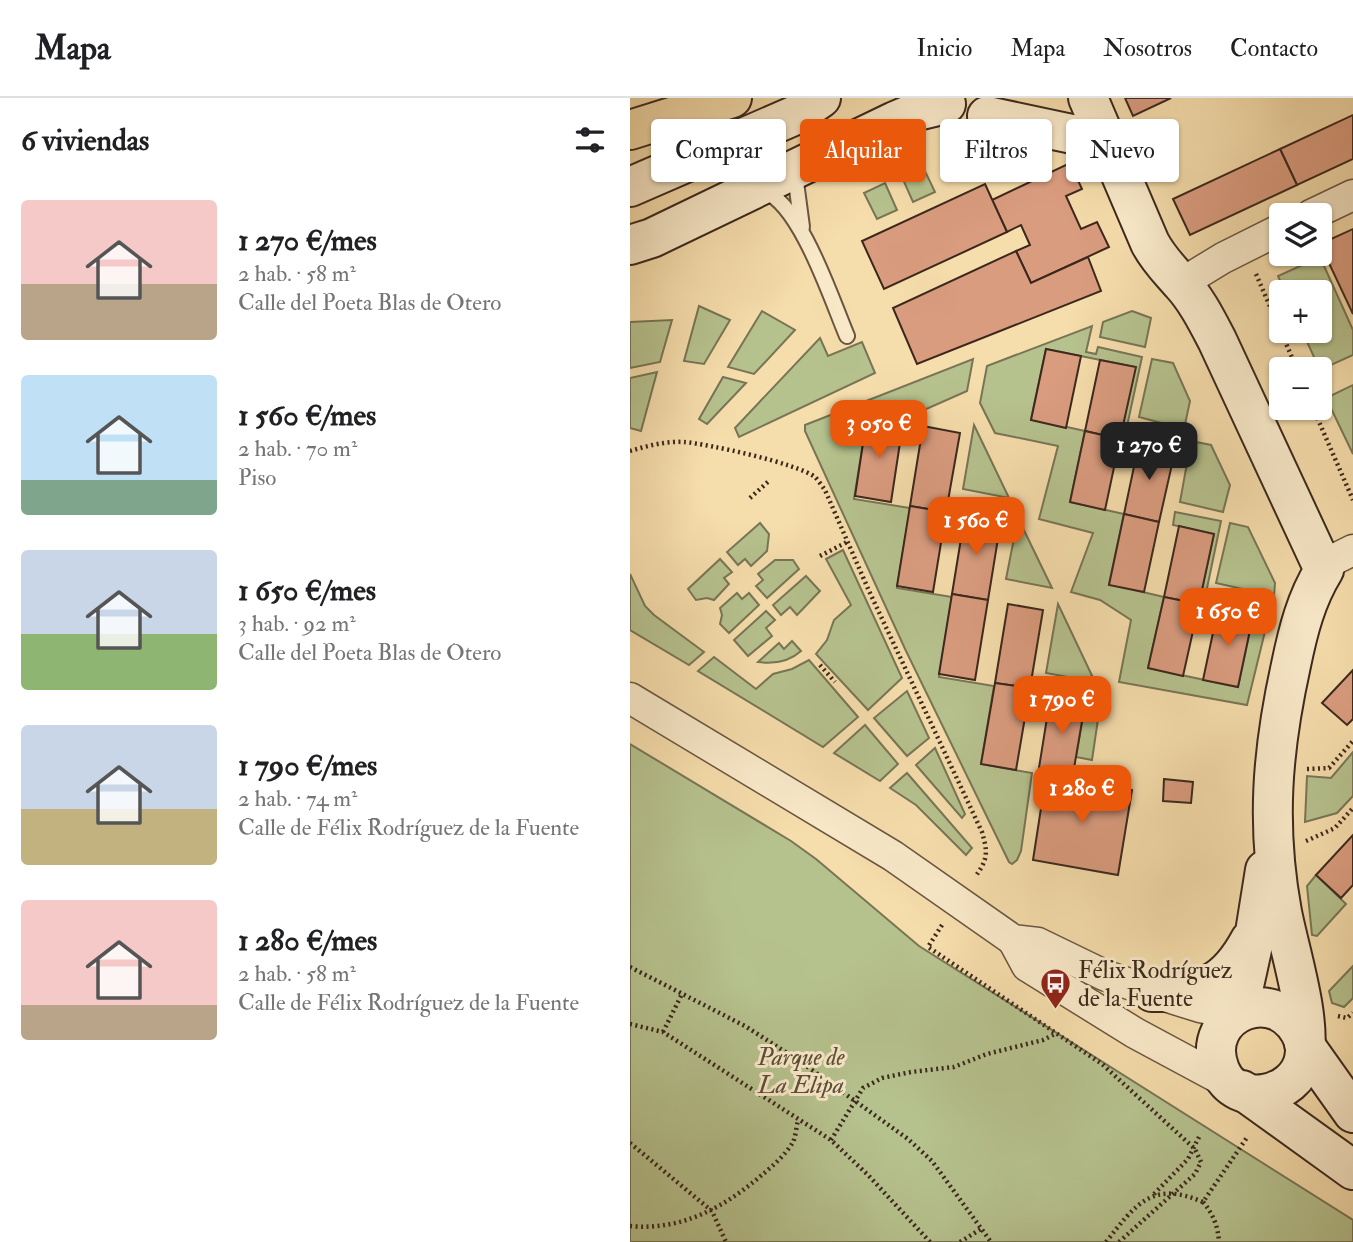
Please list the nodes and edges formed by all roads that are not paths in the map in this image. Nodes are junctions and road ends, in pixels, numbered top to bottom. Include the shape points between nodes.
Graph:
1 (732, 98) edge
2 (821, 98) edge
3 (1033, 98) edge
4 (1088, 98) edge
5 (942, 101) edge
6 (987, 116) junction
7 (900, 119) edge
8 (1096, 119) edge
9 (630, 130) edge
10 (1066, 133) edge
11 (800, 167) edge
12 (800, 175) edge
13 (1123, 182) edge
14 (630, 187) edge
15 (755, 188) junction
16 (1353, 195) edge
17 (1332, 205) edge
18 (803, 232) junction
19 (1269, 235) edge
20 (630, 245) edge
21 (1181, 283) junction
22 (847, 336) dead end
23 (1338, 560) edge
24 (630, 698) edge
25 (1286, 830) junction
26 (1256, 929) junction
27 (1013, 940) junction
28 (1152, 992) junction
29 (1237, 1013) junction
30 (1304, 1042) junction
31 (1234, 1086) junction
32 (1353, 1113) edge
33 (1353, 1170) edge

1 - 9 highway
2 - 14 street via 798,114
3 - 6 street via 1014,110
4 - 8 street
5 - 6 street via 966,113
5 - 7 street
6 - 10 street
11 - 15 street
12 - 18 lane via 796,182
13 - 21 street via 1159,261
15 - 18 lane via 782,204
15 - 20 street
16 - 17 street
18 - 22 lane
19 - 21 street
21 - 23 street via 1200,309
23 - 25 street via 1313,587 1281,711 1272,794
24 - 27 street via 893,856
25 - 26 street
25 - 30 street via 1282,912 1303,1009
26 - 28 street via 1217,982 1184,993
26 - 29 street
27 - 28 street via 1038,943
27 - 31 street via 1027,966
28 - 29 street
29 - 30 street via 1253,1007 1280,1011 1291,1018
29 - 31 street via 1217,1041 1220,1069
30 - 31 street via 1301,1069 1283,1089 1255,1094
30 - 32 street
31 - 33 street

